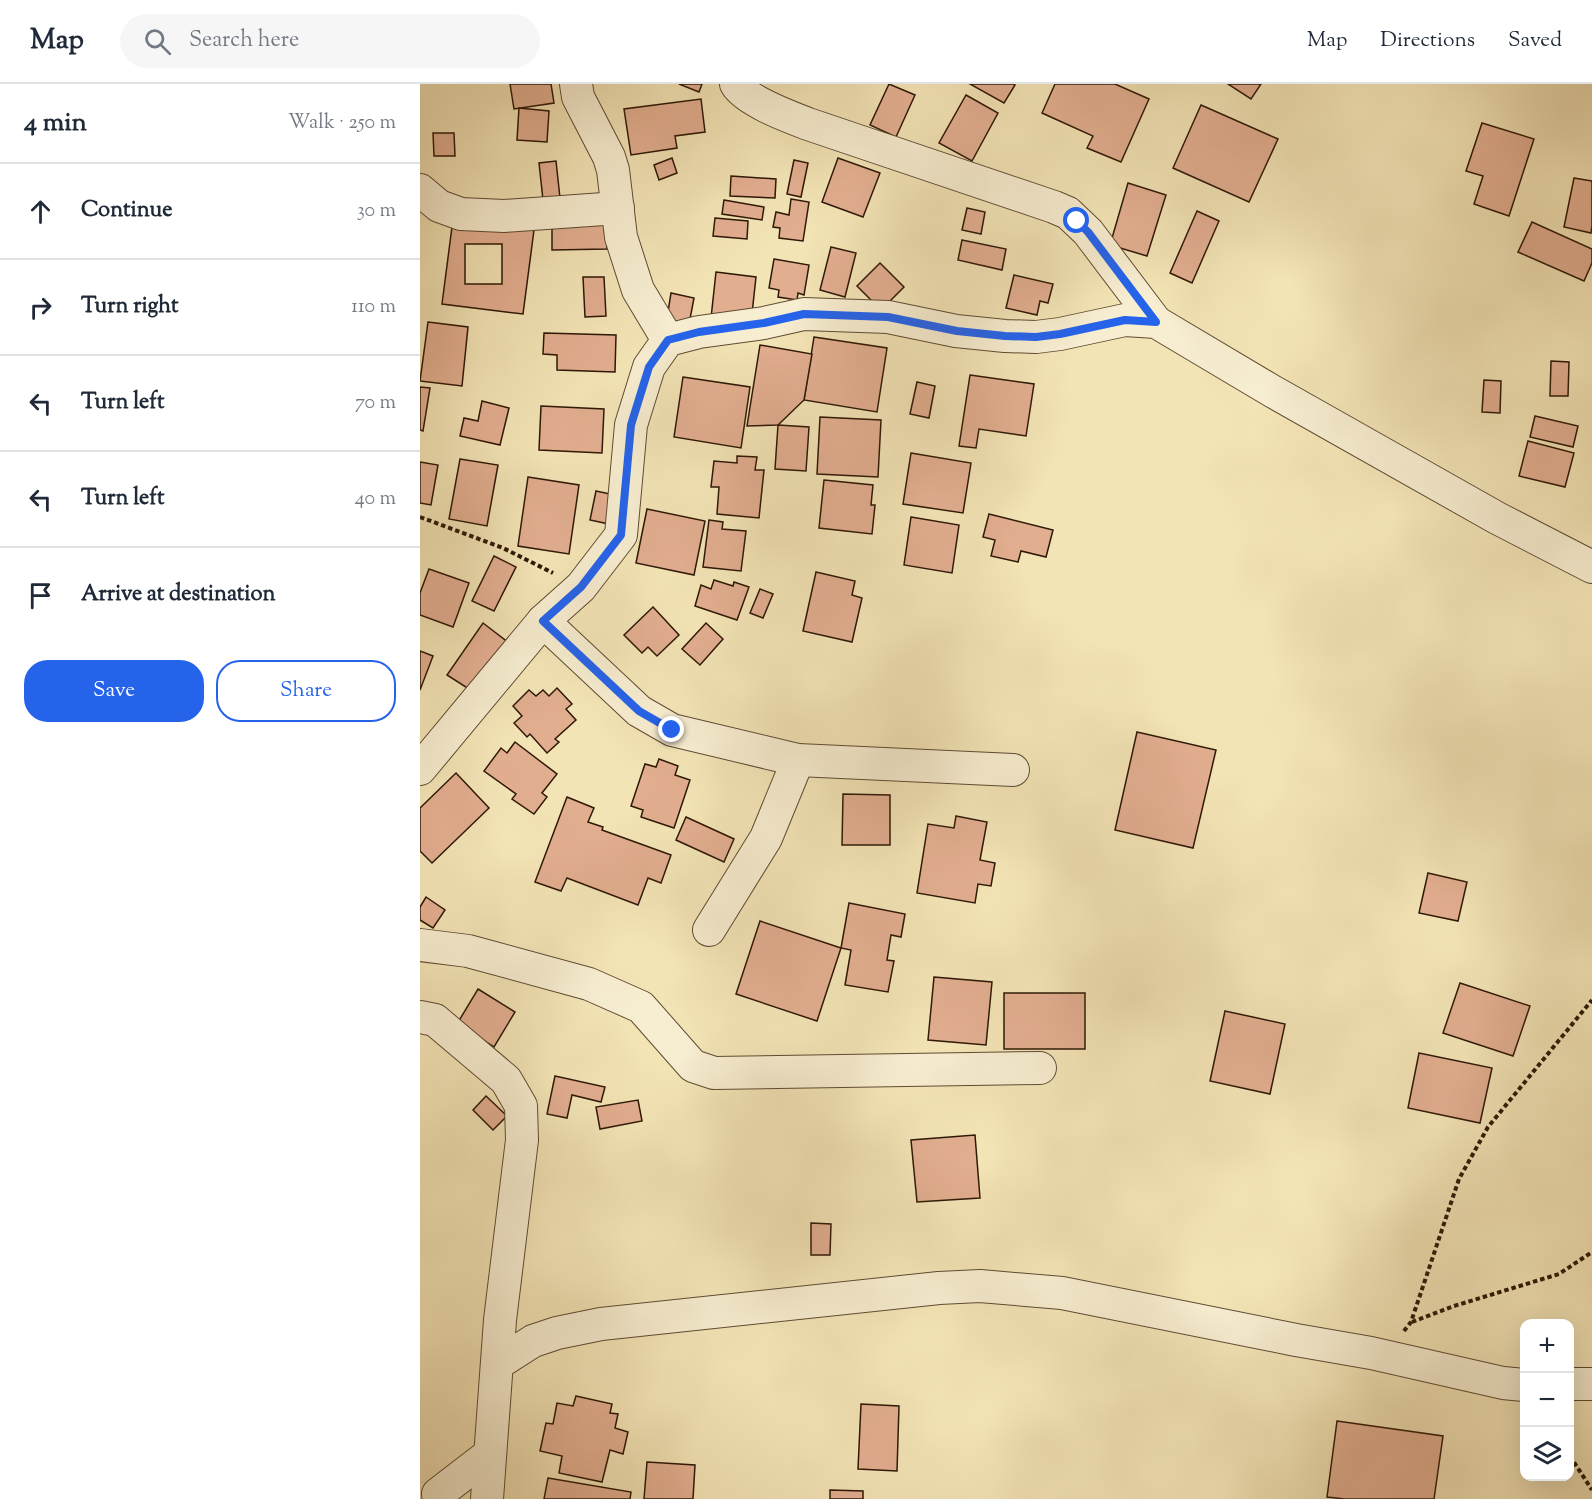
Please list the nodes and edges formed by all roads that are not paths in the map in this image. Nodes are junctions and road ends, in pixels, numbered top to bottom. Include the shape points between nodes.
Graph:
1 (576, 84) edge
2 (736, 84) edge
3 (420, 190) edge
4 (618, 208) junction
5 (1156, 322) junction
6 (668, 340) junction
7 (1592, 567) edge
8 (543, 621) junction
9 (798, 760) junction
10 (423, 761) edge
11 (1013, 770) dead end
12 (709, 930) dead end
13 (420, 945) edge
14 (420, 1017) edge
15 (1040, 1068) dead end
16 (497, 1364) junction
17 (1574, 1384) edge
18 (1592, 1384) edge
19 (1520, 1385) edge
20 (490, 1454) junction
21 (434, 1494) edge
22 (487, 1499) edge

1 - 4 street via 578,97 609,157
2 - 5 street via 748,97 798,121 1068,213 1088,232
3 - 4 street via 439,206 461,214 504,216
4 - 6 street via 621,237 638,290
5 - 6 street via 1125,320 1060,334 1016,337 957,331 888,317 804,314
5 - 7 street via 1497,518
6 - 8 street via 649,367 631,425 621,535 581,587
8 - 9 street via 639,711 672,730
8 - 10 street
9 - 11 street
9 - 12 street via 766,838
13 - 15 street via 468,951 589,984 641,1007 693,1066 714,1073
14 - 16 street via 435,1020 506,1080 521,1106 522,1140
16 - 19 street via 532,1341 601,1324 980,1286 1062,1293
16 - 20 street
17 - 18 street
20 - 21 street
20 - 22 street

